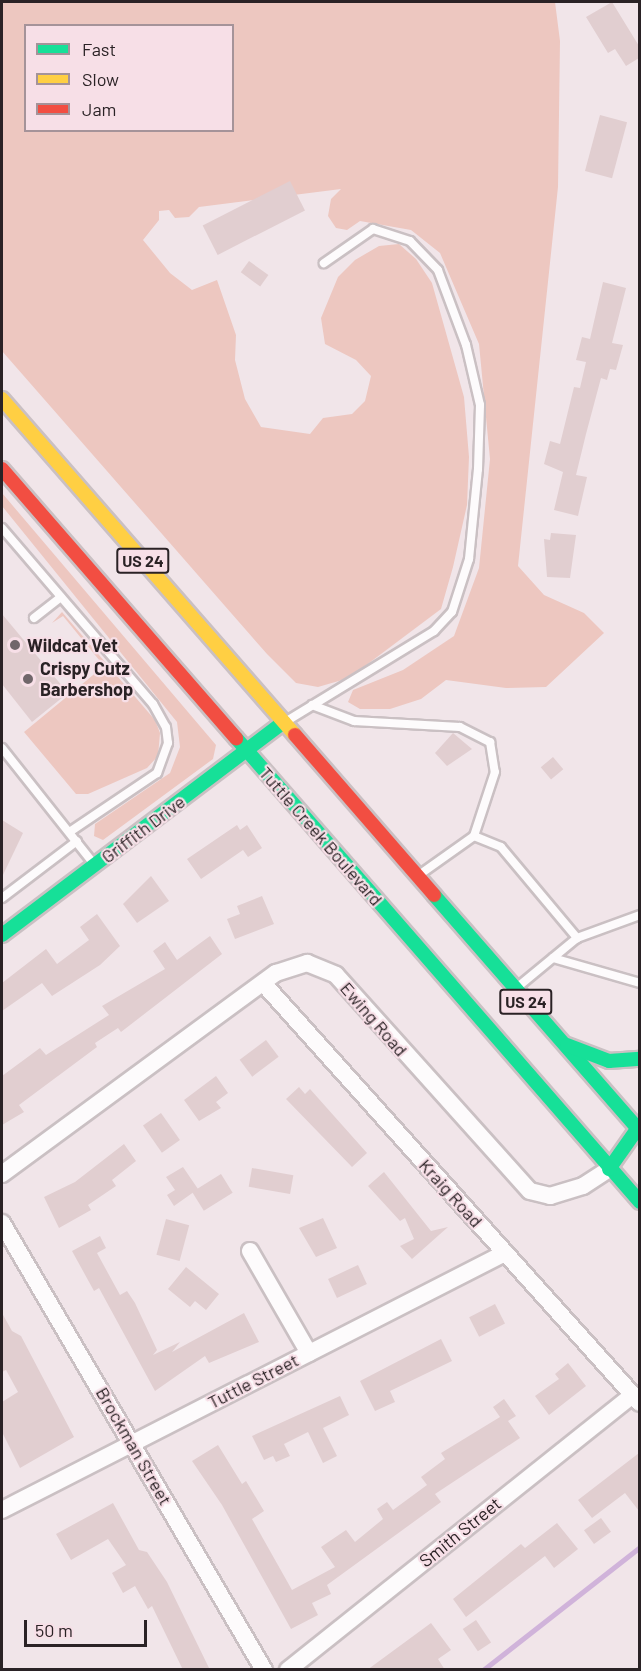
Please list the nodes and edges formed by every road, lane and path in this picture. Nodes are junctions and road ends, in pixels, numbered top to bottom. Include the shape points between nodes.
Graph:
1 (324, 263) dead end
2 (2, 399) edge
3 (2, 470) edge
4 (2, 528) edge
5 (61, 597) junction
6 (34, 618) dead end
7 (312, 705) junction
8 (284, 722) junction
9 (2, 748) edge
10 (246, 751) junction
11 (70, 831) junction
12 (474, 836) junction
13 (77, 841) junction
14 (95, 865) junction
15 (417, 876) junction
16 (2, 898) edge
17 (639, 915) edge
18 (2, 935) edge
19 (577, 938) junction
20 (553, 958) junction
21 (262, 983) junction
22 (639, 983) edge
23 (515, 989) junction
24 (561, 1041) junction
25 (639, 1059) edge
26 (638, 1128) edge
27 (639, 1154) edge
28 (609, 1169) junction
29 (2, 1174) edge
30 (639, 1202) edge
31 (2, 1223) edge
32 (250, 1251) dead end
33 (505, 1253) junction
34 (309, 1353) junction
35 (636, 1399) edge
36 (132, 1442) junction
37 (2, 1510) edge
38 (264, 1670) edge
39 (288, 1670) edge

1 - 7 lane via 374,229 410,241 438,270 466,345 480,405 469,559 452,612 434,631
2 - 8 main road, US 24
3 - 10 main road, Tuttle Creek Boulevard / US 24
4 - 5 lane
5 - 6 lane
5 - 11 lane via 153,704 166,727 168,743 157,773
7 - 8 lane
7 - 12 lane via 354,721 460,727 490,742 495,772
8 - 10 main road, Griffith Drive
8 - 15 main road, US 24
9 - 11 lane
10 - 14 main road, Griffith Drive
10 - 28 main road, Tuttle Creek Boulevard / US 24
11 - 13 lane
12 - 15 lane
12 - 19 lane via 501,847
13 - 14 lane
13 - 16 lane
14 - 18 main road, Griffith Drive
15 - 23 main road, US 24
17 - 19 lane
19 - 20 lane
20 - 22 lane
20 - 23 lane
21 - 28 street, Ewing Road via 289,966 307,963 336,975 530,1191 550,1196 583,1186
21 - 29 street, Ewing Road
21 - 33 street, Kraig Road
23 - 24 main road, US 24
24 - 25 main road via 609,1061
24 - 26 main road, US 24
26 - 28 main road
27 - 28 main road
28 - 30 main road, Tuttle Creek Boulevard / US 24
31 - 36 street, Brockman Street
32 - 34 street
33 - 34 street, Tuttle Street
33 - 35 street, Kraig Road
34 - 36 street, Tuttle Street
35 - 39 street, Smith Street
36 - 37 street, Tuttle Street
36 - 38 street, Brockman Street

